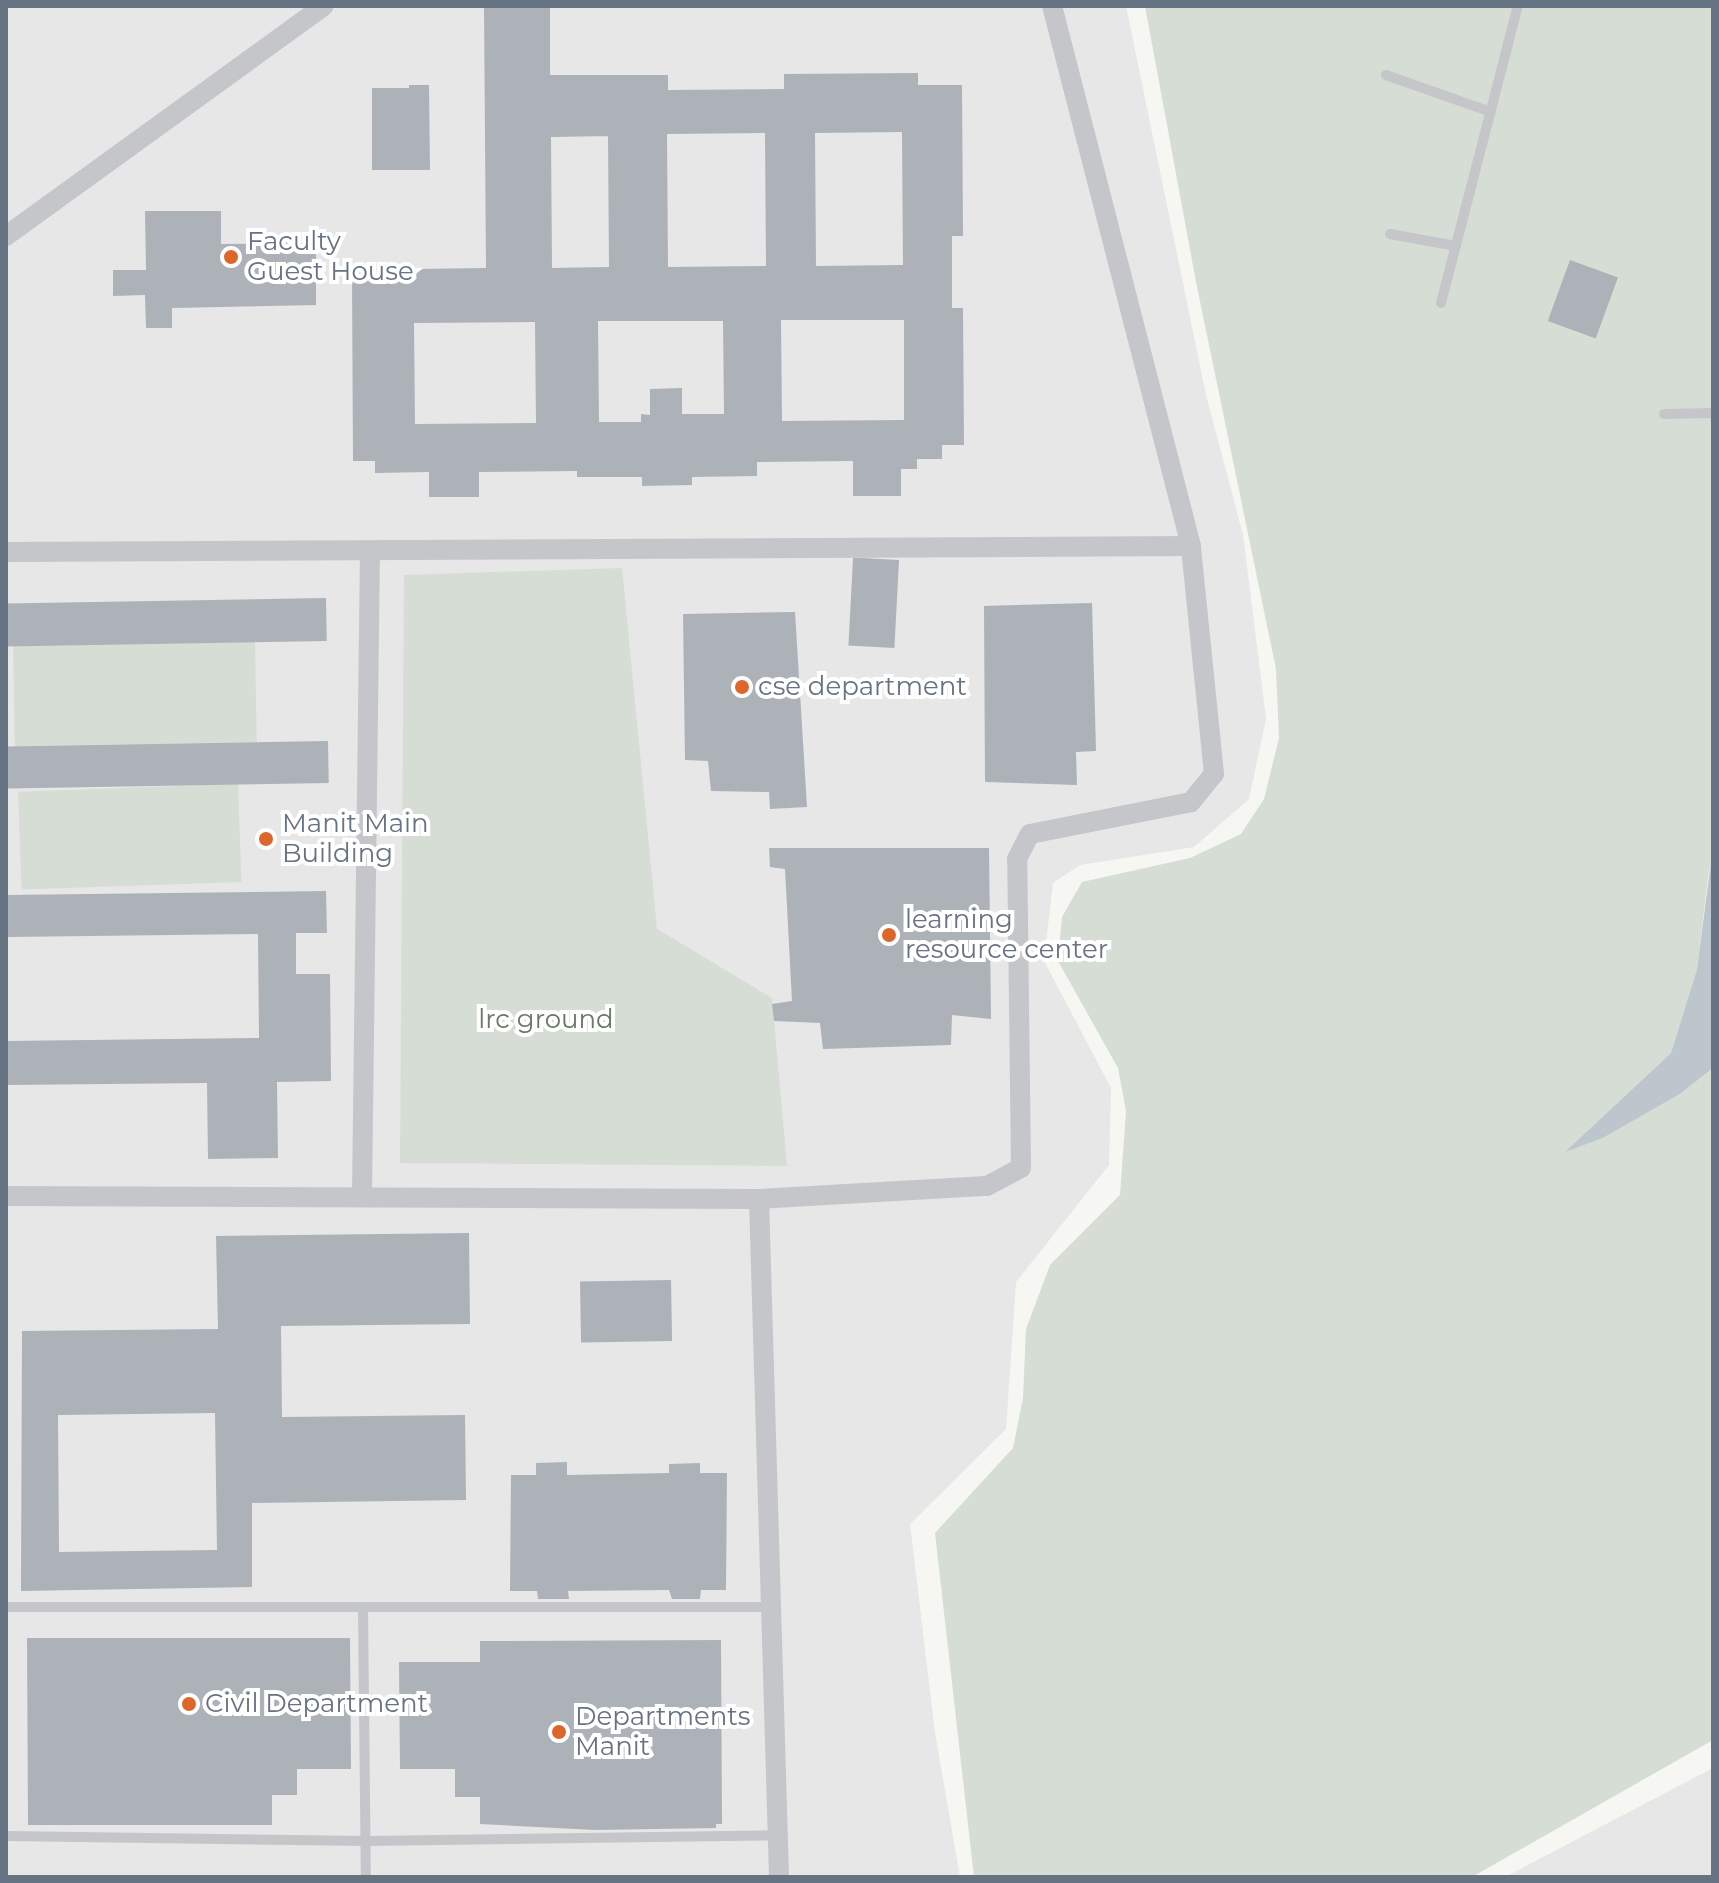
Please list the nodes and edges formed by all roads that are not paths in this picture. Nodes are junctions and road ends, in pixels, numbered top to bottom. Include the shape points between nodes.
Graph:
1 (324, 6) edge
2 (1052, 6) edge
3 (1518, 6) edge
4 (1386, 75) dead end
5 (1491, 112) junction
6 (1390, 234) dead end
7 (6, 236) edge
8 (1456, 246) junction
9 (1441, 303) dead end
10 (1713, 413) edge
11 (1664, 414) dead end
12 (1191, 546) junction
13 (6, 552) edge
14 (370, 552) junction
15 (362, 1195) junction
16 (6, 1196) edge
17 (759, 1199) junction
18 (6, 1607) edge
19 (363, 1607) junction
20 (772, 1607) junction
21 (778, 1835) junction
22 (6, 1836) edge
23 (367, 1841) junction
24 (366, 1877) edge
25 (779, 1877) edge

1 - 7 street
2 - 12 street
3 - 5 lane
4 - 5 lane
5 - 8 lane
6 - 8 lane
8 - 9 lane
10 - 11 lane
12 - 14 street
12 - 17 street via 1214,774 1191,802 1030,834 1017,859 1021,1168 987,1186
13 - 14 street
14 - 15 street
15 - 16 street
15 - 17 street
17 - 20 street
18 - 19 lane
19 - 20 lane
19 - 23 lane
20 - 21 street
21 - 23 lane
21 - 25 street
22 - 23 lane
23 - 24 lane

